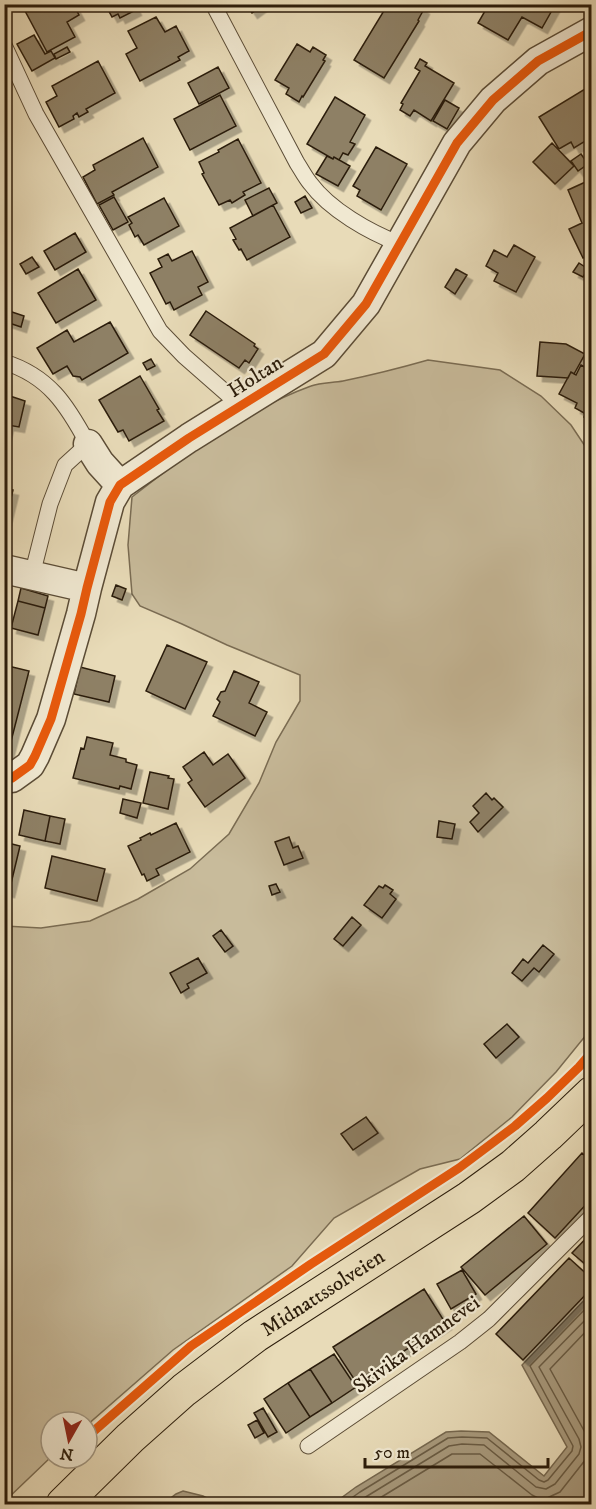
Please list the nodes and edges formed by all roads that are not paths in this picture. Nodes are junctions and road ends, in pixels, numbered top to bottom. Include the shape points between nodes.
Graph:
1 (213, 4) edge
2 (591, 31) edge
3 (4, 45) edge
4 (400, 244) junction
5 (4, 362) edge
6 (241, 406) junction
7 (88, 444) junction
8 (120, 485) junction
9 (18, 572) edge
10 (87, 588) junction
11 (4, 778) edge
12 (591, 1093) edge
13 (591, 1216) edge
14 (308, 1446) dead end
15 (63, 1504) edge

1 - 4 lane via 310,184 354,220
2 - 4 street, Holtan via 538,61 493,100 457,143
3 - 6 lane, Holtan via 36,114 160,331
4 - 6 street, Holtan via 366,304 324,354
5 - 7 lane via 18,366 49,386
6 - 8 street, Holtan
7 - 8 street
7 - 9 lane via 65,465
8 - 10 street via 111,502
9 - 10 street
10 - 11 street via 51,719 35,756 22,772
12 - 15 main road, Midnattssolveien via 513,1166 255,1336 184,1390
13 - 14 lane, Skivika Hamnevei via 489,1319

